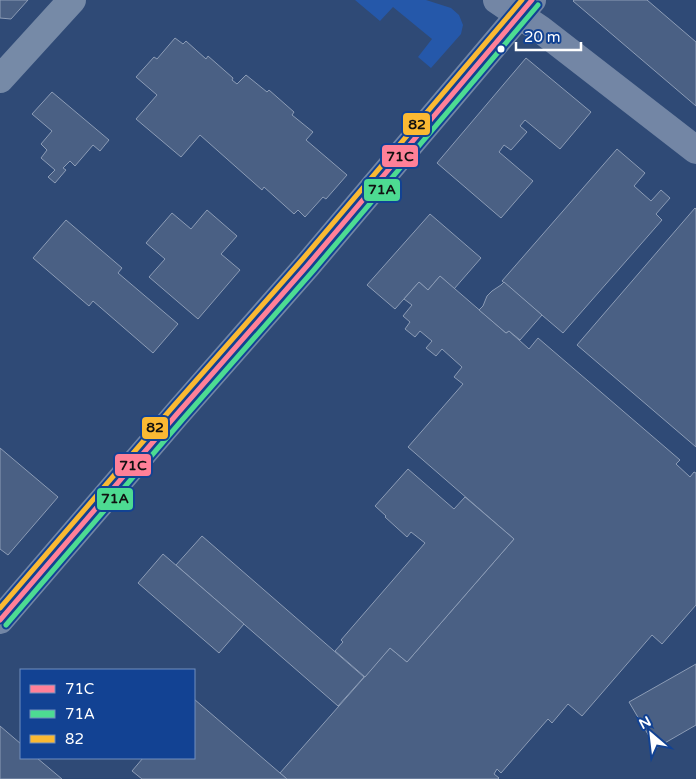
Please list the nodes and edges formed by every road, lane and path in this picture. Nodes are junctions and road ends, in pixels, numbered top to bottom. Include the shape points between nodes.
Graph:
1 (72, 0) edge
2 (516, 5) edge
3 (0, 79) edge
4 (696, 150) edge
5 (0, 620) edge

1 - 3 main road
2 - 4 main road
2 - 5 main road via 307,266

